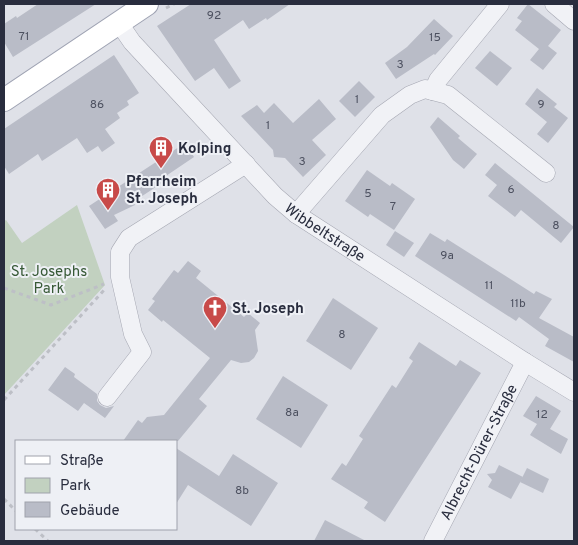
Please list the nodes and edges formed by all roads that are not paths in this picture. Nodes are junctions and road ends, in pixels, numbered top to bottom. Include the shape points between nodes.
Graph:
1 (147, 4) edge
2 (500, 4) edge
3 (554, 4) edge
4 (574, 20) edge
5 (119, 23) junction
6 (434, 91) junction
7 (4, 100) edge
8 (246, 164) junction
9 (546, 174) dead end
10 (296, 214) junction
11 (525, 362) junction
12 (574, 392) edge
13 (107, 397) dead end
14 (433, 541) edge

1 - 5 main road
2 - 6 street via 438,80
3 - 4 street
5 - 7 main road
5 - 8 street, Wibbeltstraße via 132,42
6 - 9 street via 448,95
6 - 10 street via 425,89 410,95 382,115
8 - 10 street, Wibbeltstraße
8 - 13 street via 129,238 120,252 120,277 133,334 142,352
10 - 11 street, Wibbeltstraße
11 - 12 street, Wibbeltstraße
11 - 14 street, Albrecht-Dürer-Straße

